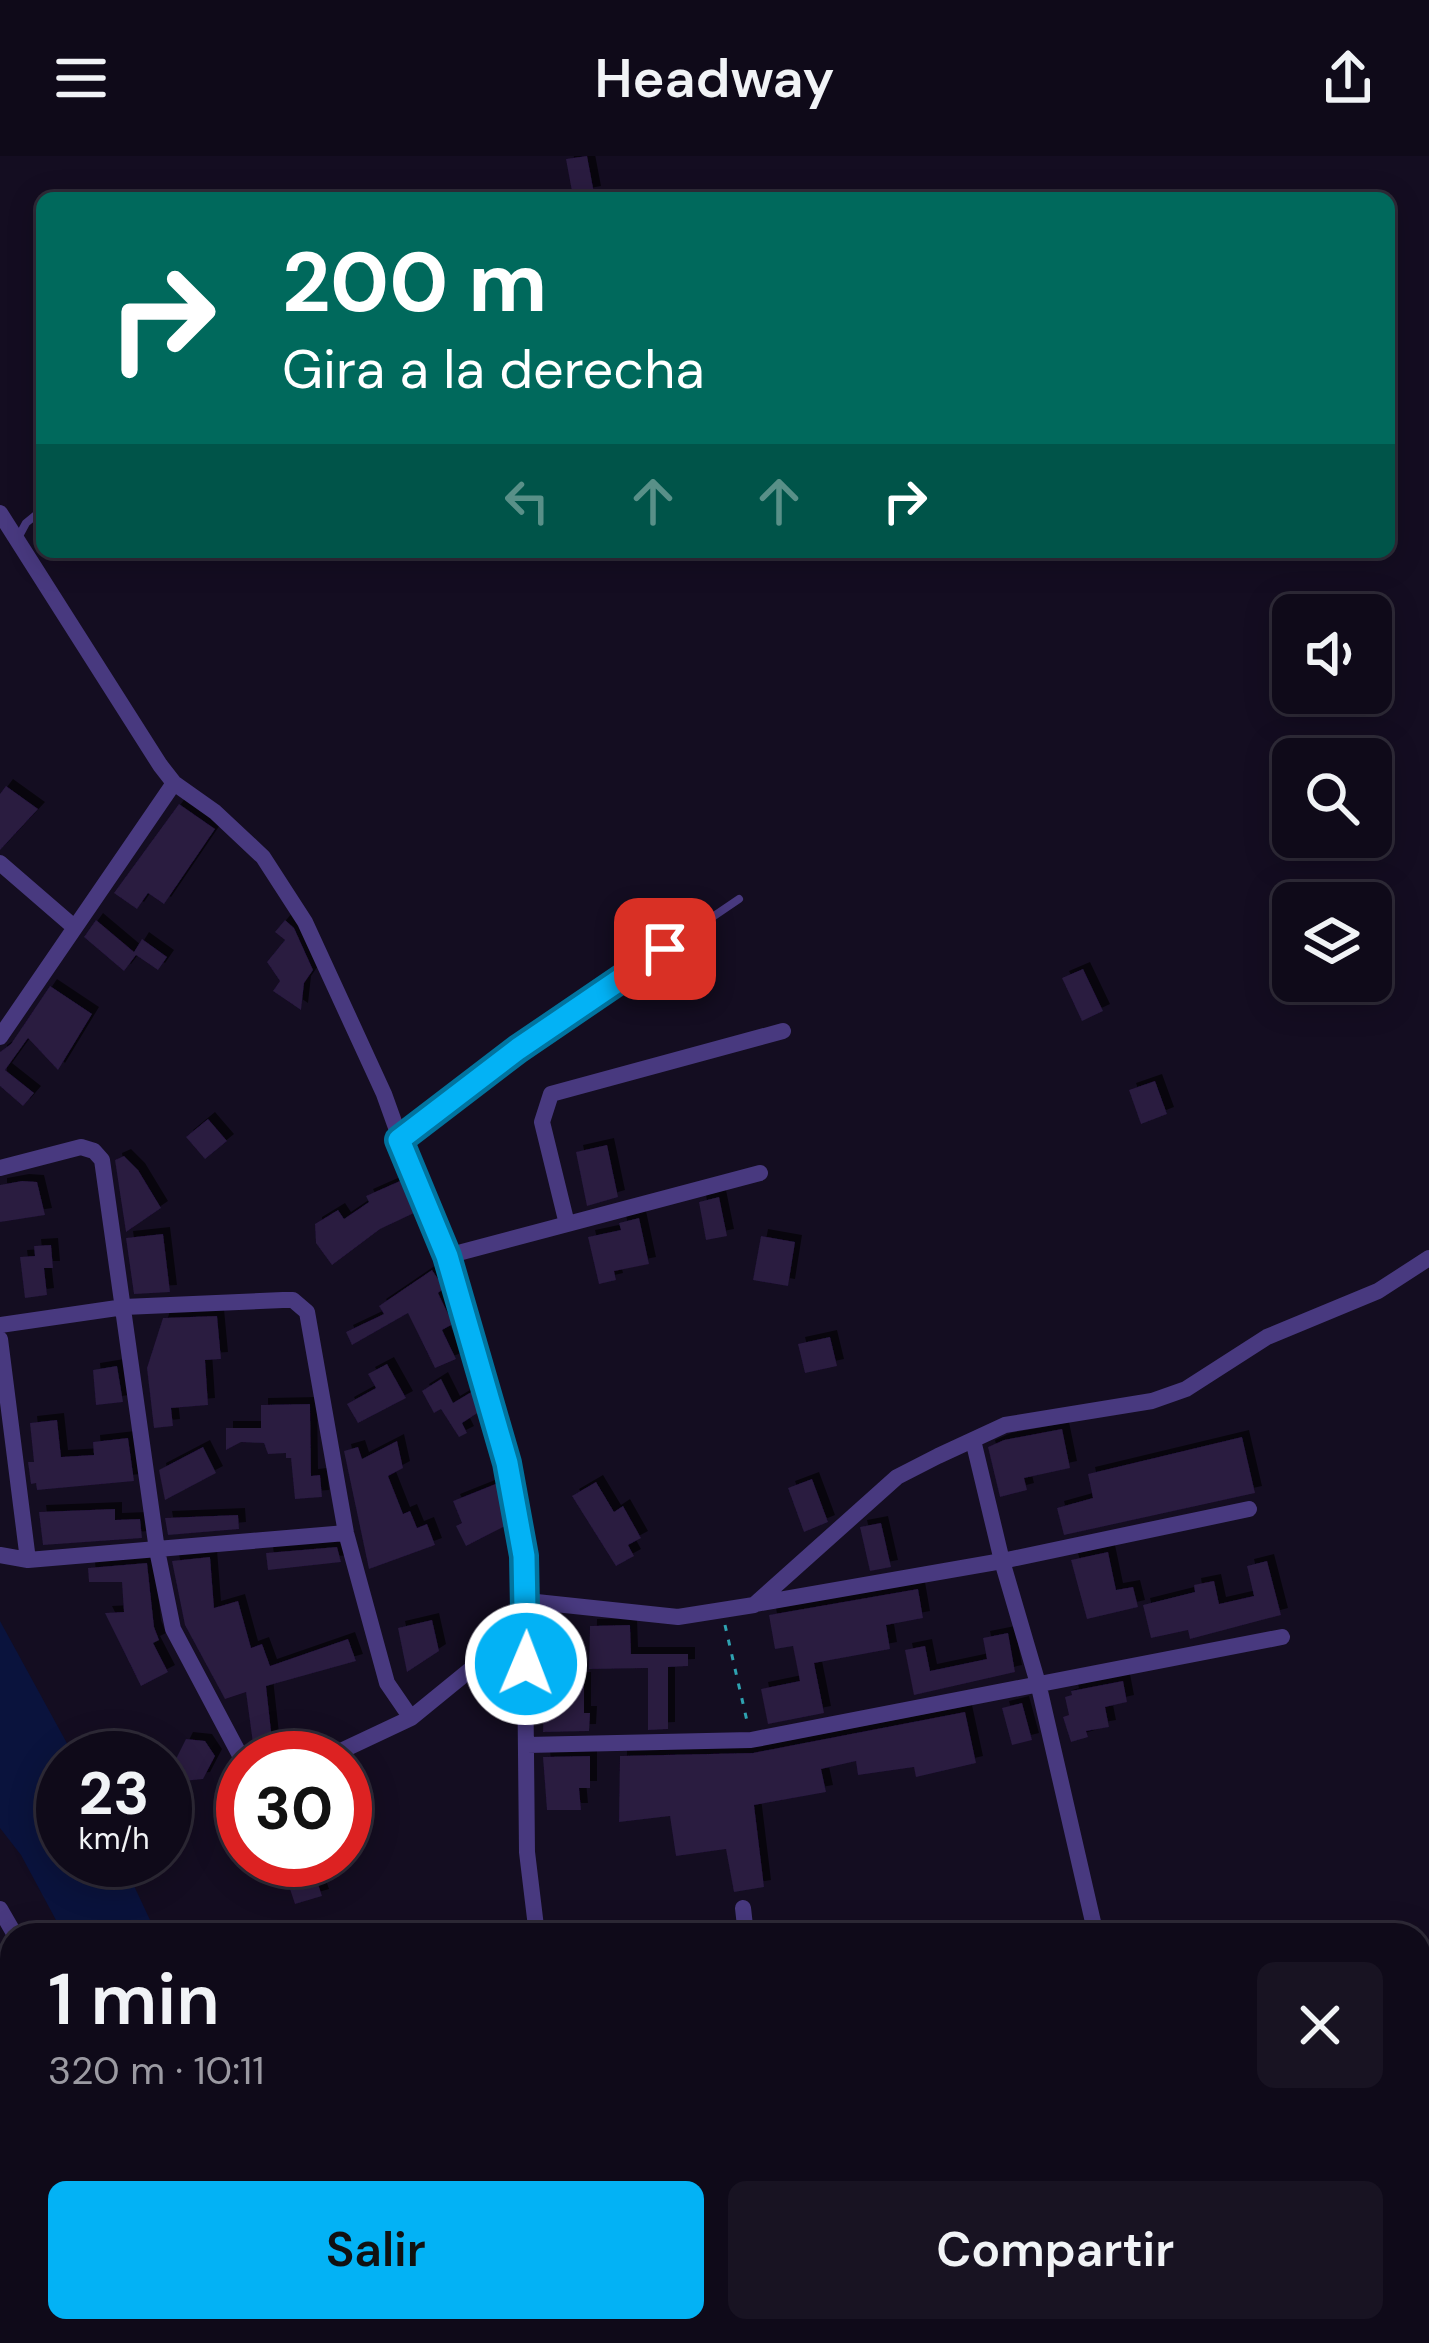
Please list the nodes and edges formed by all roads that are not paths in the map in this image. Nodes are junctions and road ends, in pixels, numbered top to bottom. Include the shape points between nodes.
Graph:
1 (0, 513) edge
2 (36, 515) edge
3 (19, 538) junction
4 (174, 783) junction
5 (0, 863) edge
6 (739, 899) dead end
7 (74, 927) junction
8 (783, 1030) dead end
9 (0, 1036) edge
10 (399, 1140) junction
11 (0, 1168) edge
12 (760, 1173) dead end
13 (567, 1224) junction
14 (447, 1256) junction
15 (1429, 1258) edge
16 (124, 1307) junction
17 (0, 1325) edge
18 (0, 1339) edge
19 (973, 1440) junction
20 (1249, 1509) dead end
21 (346, 1533) junction
22 (157, 1550) junction
23 (0, 1555) edge
24 (28, 1560) junction
25 (1002, 1561) junction
26 (527, 1601) junction
27 (754, 1605) junction
28 (525, 1625) junction
29 (1282, 1637) dead end
30 (1039, 1687) junction
31 (411, 1718) junction
32 (227, 1731) edge
33 (372, 1736) edge
34 (527, 1745) junction
35 (743, 1908) dead end
36 (536, 1923) edge
37 (745, 1923) edge
38 (1093, 1923) edge

1 - 3 street
2 - 3 lane
3 - 4 street
4 - 7 street
4 - 10 street via 263,857 305,922
5 - 7 street
6 - 10 lane
7 - 9 street
8 - 13 street via 551,1094 542,1122
10 - 14 street
11 - 16 street via 94,1150 107,1180
12 - 13 street
13 - 14 street
14 - 26 street via 507,1463
15 - 19 street via 1378,1291 1267,1336 1186,1389 1005,1425
16 - 17 street
16 - 21 street via 283,1300 307,1312
16 - 22 street
18 - 24 street
19 - 25 street
19 - 27 street via 897,1477
20 - 25 street
21 - 22 street
21 - 31 street via 387,1683
22 - 24 street
22 - 32 street via 173,1629
23 - 24 street
25 - 27 street
25 - 30 street
26 - 27 street via 678,1617
26 - 28 street
28 - 31 street
28 - 34 street
29 - 30 street
30 - 34 street via 751,1740
30 - 38 street
31 - 33 street
34 - 36 street
35 - 37 street

